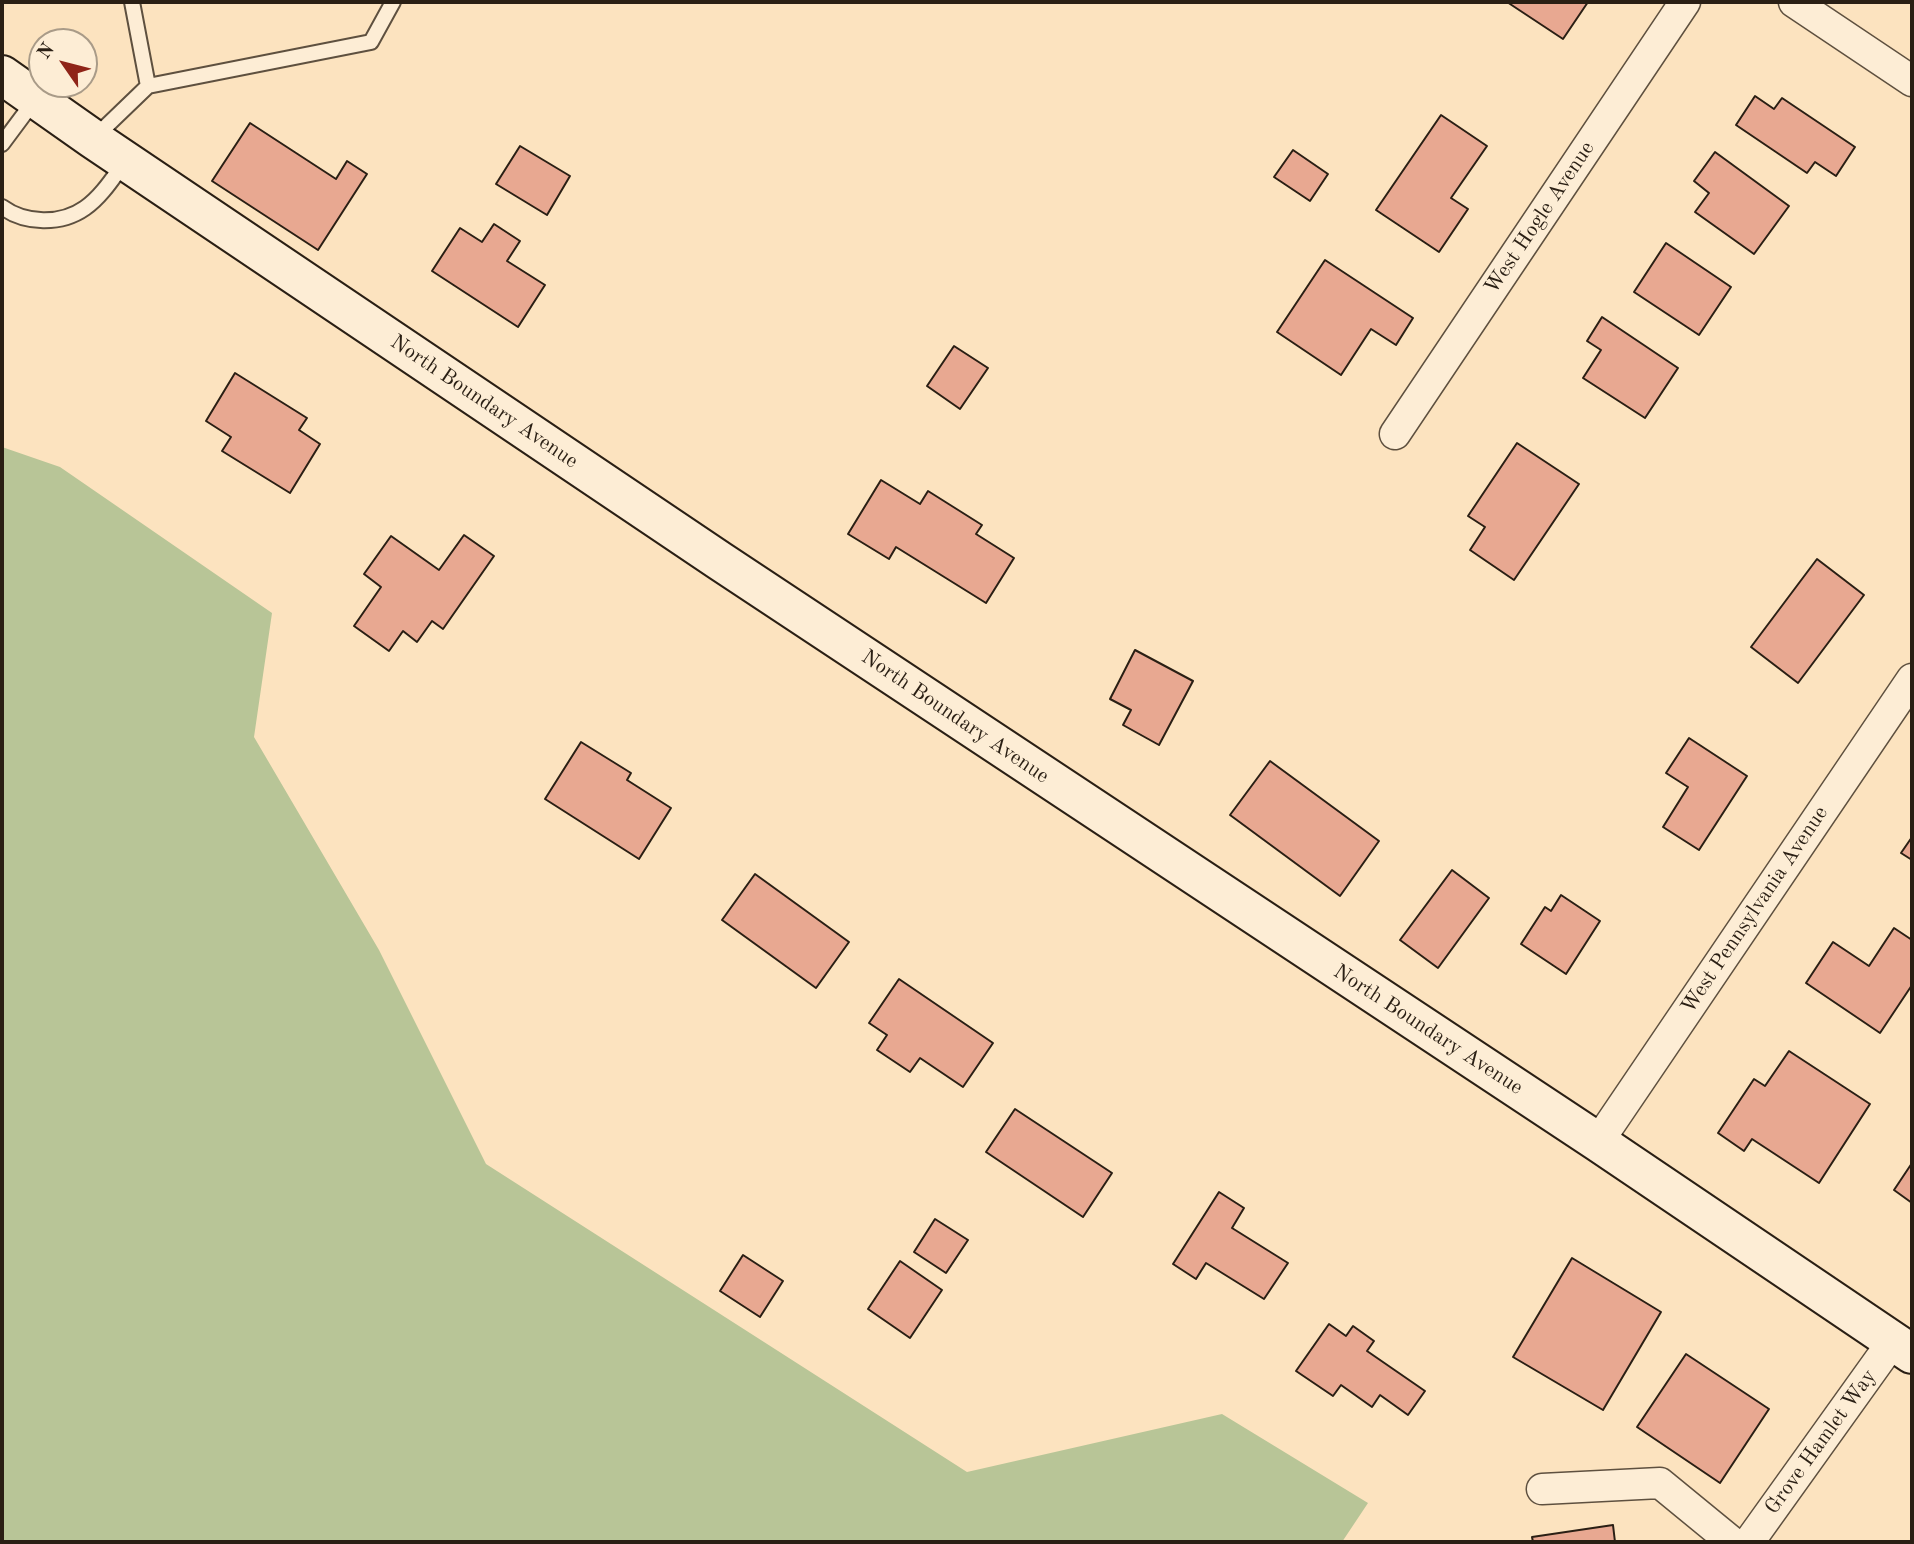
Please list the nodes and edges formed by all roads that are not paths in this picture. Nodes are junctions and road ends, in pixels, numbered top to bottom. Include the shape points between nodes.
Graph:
1 (132, 2) edge
2 (393, 2) edge
3 (1685, 2) edge
4 (1794, 2) edge
5 (2, 75) edge
6 (1912, 81) edge
7 (148, 86) junction
8 (35, 100) junction
9 (93, 139) junction
10 (2, 144) edge
11 (126, 161) junction
12 (2, 207) edge
13 (1395, 434) dead end
14 (1912, 679) edge
15 (1598, 1142) junction
16 (1903, 1347) edge
17 (1542, 1489) dead end
18 (1732, 1542) edge
19 (1749, 1542) edge

1 - 7 lane
2 - 7 lane via 371,42
3 - 13 street, West Hogle Avenue
4 - 6 street
5 - 8 street, North Boundary Avenue
7 - 9 lane
8 - 9 street, North Boundary Avenue
8 - 10 lane
9 - 11 street, North Boundary Avenue
11 - 12 lane via 99,196 65,217 38,221
11 - 15 street, North Boundary Avenue
14 - 15 street, West Pennsylvania Avenue
15 - 16 street, North Boundary Avenue
16 - 19 street, Grove Hamlet Way
17 - 18 street via 1660,1483

